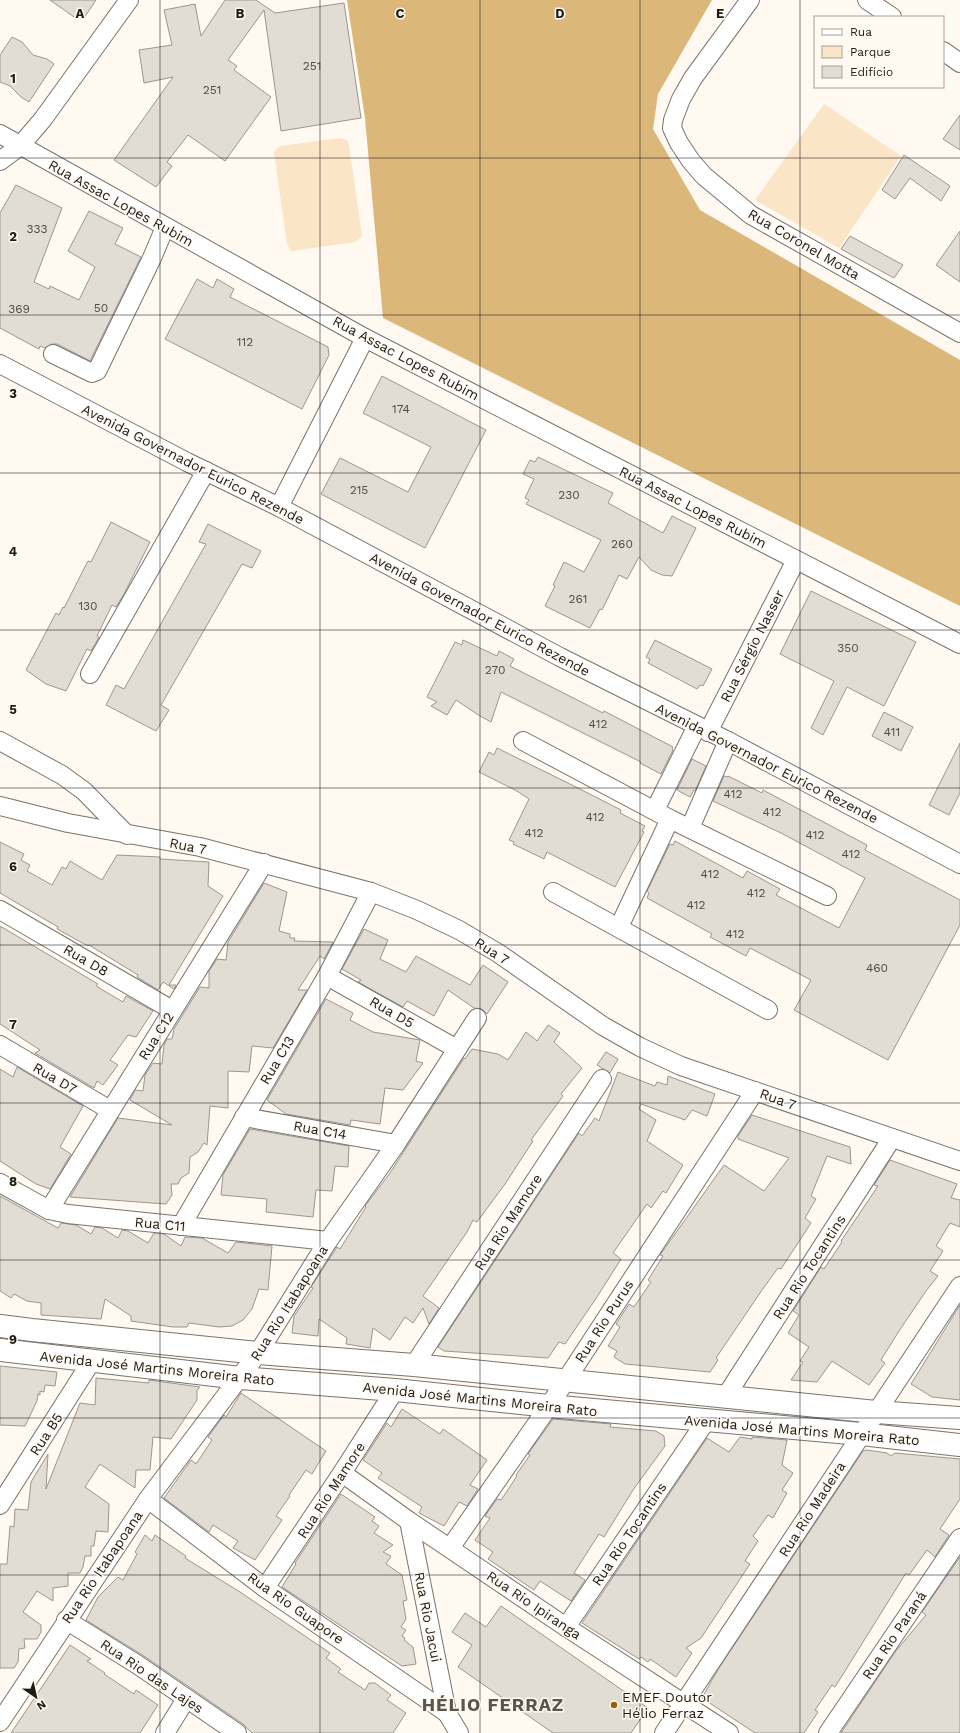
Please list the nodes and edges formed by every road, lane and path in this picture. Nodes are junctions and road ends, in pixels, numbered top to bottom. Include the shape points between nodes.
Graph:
1 (129, 0) edge
2 (750, 0) edge
3 (867, 0) edge
4 (891, 16) edge
5 (944, 52) edge
6 (960, 63) edge
7 (0, 134) edge
8 (20, 146) junction
9 (0, 161) edge
10 (165, 227) junction
11 (960, 333) edge
12 (365, 338) junction
13 (53, 354) dead end
14 (0, 364) edge
15 (206, 471) junction
16 (279, 507) junction
17 (796, 560) junction
18 (960, 644) edge
19 (90, 674) dead end
20 (702, 729) junction
21 (0, 741) edge
22 (523, 741) dead end
23 (728, 741) junction
24 (0, 806) edge
25 (663, 815) junction
26 (690, 828) junction
27 (127, 835) junction
28 (264, 863) junction
29 (960, 864) edge
30 (371, 892) junction
31 (553, 892) dead end
32 (826, 896) dead end
33 (0, 910) edge
34 (619, 927) junction
35 (327, 976) junction
36 (172, 1010) junction
37 (768, 1010) dead end
38 (477, 1018) dead end
39 (0, 1045) edge
40 (457, 1049) junction
41 (602, 1079) dead end
42 (755, 1091) junction
43 (110, 1110) junction
44 (244, 1117) junction
45 (892, 1138) junction
46 (396, 1144) junction
47 (960, 1161) edge
48 (0, 1183) edge
49 (49, 1210) junction
50 (181, 1226) junction
51 (328, 1241) junction
52 (960, 1286) edge
53 (0, 1326) edge
54 (0, 1350) edge
55 (258, 1353) junction
56 (92, 1362) junction
57 (414, 1365) junction
58 (240, 1378) junction
59 (564, 1381) junction
60 (395, 1390) junction
61 (726, 1396) junction
62 (549, 1406) junction
63 (876, 1412) junction
64 (960, 1418) edge
65 (706, 1421) junction
66 (861, 1434) junction
67 (960, 1446) edge
68 (342, 1473) junction
69 (148, 1499) junction
70 (0, 1505) edge
71 (409, 1521) junction
72 (960, 1538) edge
73 (450, 1548) junction
74 (265, 1588) junction
75 (66, 1620) junction
76 (566, 1627) junction
77 (186, 1699) junction
78 (684, 1703) junction
79 (0, 1722) edge
80 (450, 1726) edge
81 (165, 1733) edge
82 (237, 1733) edge
83 (664, 1733) edge
84 (729, 1733) edge
85 (828, 1733) edge

1 - 8 street via 68,87
2 - 11 street, Rua Coronel Motta via 693,78 676,112 672,128 691,161 704,176 751,215
3 - 4 street
5 - 6 street
7 - 8 street, Rua Assac Lopes Rubim
8 - 9 street
8 - 10 street, Rua Assac Lopes Rubim
10 - 12 street, Rua Assac Lopes Rubim
10 - 13 street via 97,371 92,373
12 - 16 street
12 - 17 street, Rua Assac Lopes Rubim
14 - 15 street, Avenida Governador Eurico Rezende
15 - 16 street, Avenida Governador Eurico Rezende
15 - 19 street
16 - 20 street, Avenida Governador Eurico Rezende via 560,657
17 - 18 street, Rua Assac Lopes Rubim
17 - 20 street, Rua Sérgio Nasser
20 - 23 street, Avenida Governador Eurico Rezende
20 - 25 street, Rua Sérgio Nasser
21 - 27 street via 84,790
22 - 25 street
23 - 26 street
23 - 29 street, Avenida Governador Eurico Rezende
24 - 27 street, Rua 7
25 - 26 street
25 - 34 street, Rua Sérgio Nasser
26 - 32 street
27 - 28 street, Rua 7 via 200,847
28 - 30 street, Rua 7
28 - 36 street, Rua C12
30 - 35 street, Rua C13
30 - 42 street, Rua 7 via 418,910 459,930 498,953 603,1026 640,1046 681,1066
31 - 34 street
33 - 36 street, Rua D8
34 - 37 street
35 - 40 street, Rua D5
35 - 44 street, Rua C13
36 - 43 street, Rua C12
38 - 40 street, Rua Rio Itabapoana
39 - 43 street, Rua D7
40 - 46 street, Rua Rio Itabapoana
41 - 57 street, Rua Rio Mamore
42 - 45 street, Rua 7
42 - 59 street, Rua Rio Purus
43 - 49 street, Rua C12
44 - 46 street, Rua C14
44 - 50 street, Rua C13
45 - 47 street, Rua 7
45 - 61 street, Rua Rio Tocantins
46 - 51 street, Rua Rio Itabapoana
48 - 49 street, Rua C11
49 - 50 street, Rua C11
50 - 51 street, Rua C11
51 - 55 street, Rua Rio Itabapoana
52 - 63 street, Rua Rio Madeira
53 - 55 street, Avenida José Martins Moreira Rato
54 - 56 street, Avenida José Martins Moreira Rato
55 - 57 street, Avenida José Martins Moreira Rato
55 - 58 street, Rua Rio Itabapoana
56 - 58 street, Avenida José Martins Moreira Rato
56 - 70 street, Rua B5
57 - 59 street, Avenida José Martins Moreira Rato
58 - 60 street, Avenida José Martins Moreira Rato
58 - 69 street, Rua Rio Itabapoana
59 - 61 street, Avenida José Martins Moreira Rato
59 - 62 street, Rua Rio Purus
60 - 62 street, Avenida José Martins Moreira Rato
60 - 68 street, Rua Rio Mamore
61 - 63 street, Avenida José Martins Moreira Rato
62 - 65 street, Avenida José Martins Moreira Rato
62 - 73 street, Rua Rio Purus
63 - 64 street, Avenida José Martins Moreira Rato
63 - 66 street, Rua Rio Madeira
65 - 66 street, Avenida José Martins Moreira Rato
65 - 76 street, Rua Rio Tocantins
66 - 67 street, Avenida José Martins Moreira Rato
66 - 78 street, Rua Rio Madeira
68 - 71 street, Rua Rio Ipiranga
68 - 74 street, Rua Rio Mamore
69 - 74 street, Rua Rio Guapore
69 - 75 street, Rua Rio Itabapoana
71 - 73 street, Rua Rio Ipiranga
71 - 80 street, Rua Rio Jacui
72 - 85 street, Rua Rio Paraná
73 - 76 street, Rua Rio Ipiranga
74 - 80 street, Rua Rio Guapore
75 - 77 street, Rua Rio das Lajes via 138,1665
75 - 79 street, Rua Rio Itabapoana
76 - 78 street, Rua Rio Ipiranga
77 - 81 street
77 - 82 street, Rua Rio das Lajes
78 - 83 street, Rua Rio Madeira
78 - 84 street, Rua Rio Ipiranga

